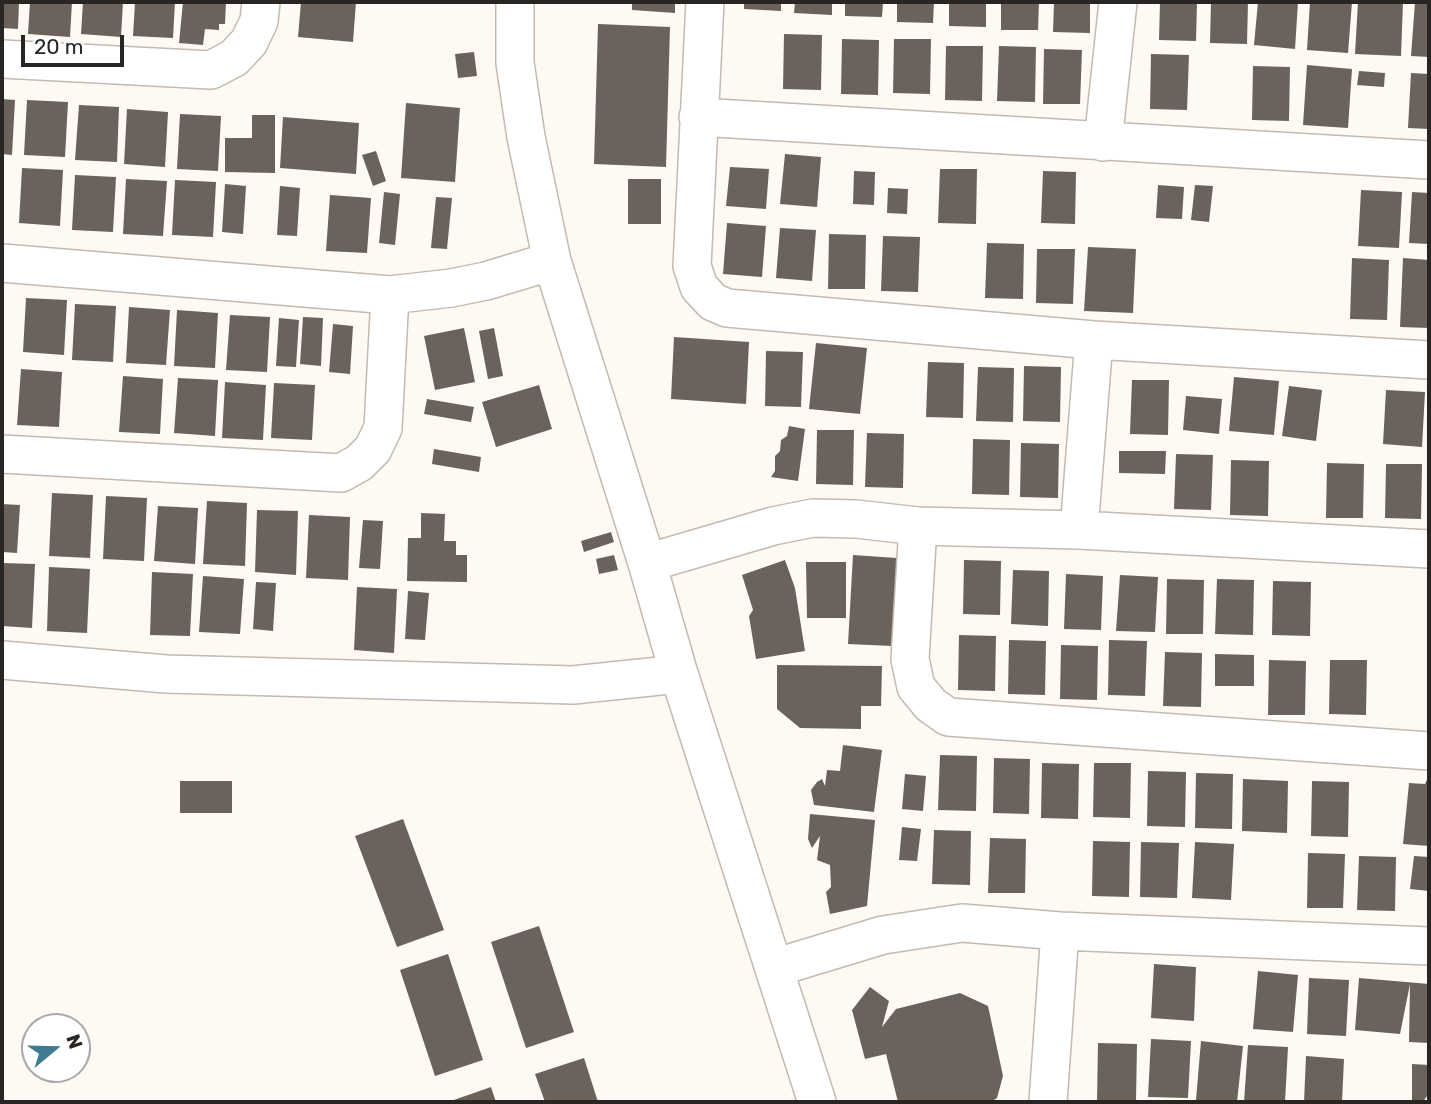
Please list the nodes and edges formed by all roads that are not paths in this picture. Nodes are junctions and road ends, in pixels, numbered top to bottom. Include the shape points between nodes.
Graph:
1 (261, 2) edge
2 (516, 2) edge
3 (705, 2) edge
4 (1118, 2) edge
5 (2, 59) edge
6 (698, 117) junction
7 (1102, 142) junction
8 (1429, 160) edge
9 (552, 261) junction
10 (2, 264) edge
11 (390, 295) junction
12 (1094, 340) junction
13 (1429, 359) edge
14 (2, 454) edge
15 (918, 526) junction
16 (1079, 530) junction
17 (1429, 549) edge
18 (647, 563) junction
19 (2, 660) edge
20 (679, 674) junction
21 (1429, 751) edge
22 (1060, 931) junction
23 (1429, 946) edge
24 (774, 968) junction
25 (817, 1102) edge
26 (1048, 1102) edge

1 - 5 street via 259,21 249,42 234,58 211,70
2 - 9 street via 515,63
3 - 6 street
4 - 7 street
6 - 7 street
6 - 12 street via 692,266 699,287 713,302 727,308
7 - 8 street
9 - 11 street via 486,281
9 - 18 street
10 - 11 street
11 - 14 street via 383,428 373,449 341,473
12 - 13 street
12 - 16 street
15 - 16 street
15 - 18 street via 813,518
15 - 21 street via 910,659 916,687 948,717
16 - 17 street
18 - 20 street
19 - 20 street via 166,674 573,685
20 - 24 street
22 - 23 street
22 - 24 street via 962,923 883,935
22 - 26 street
24 - 25 street

